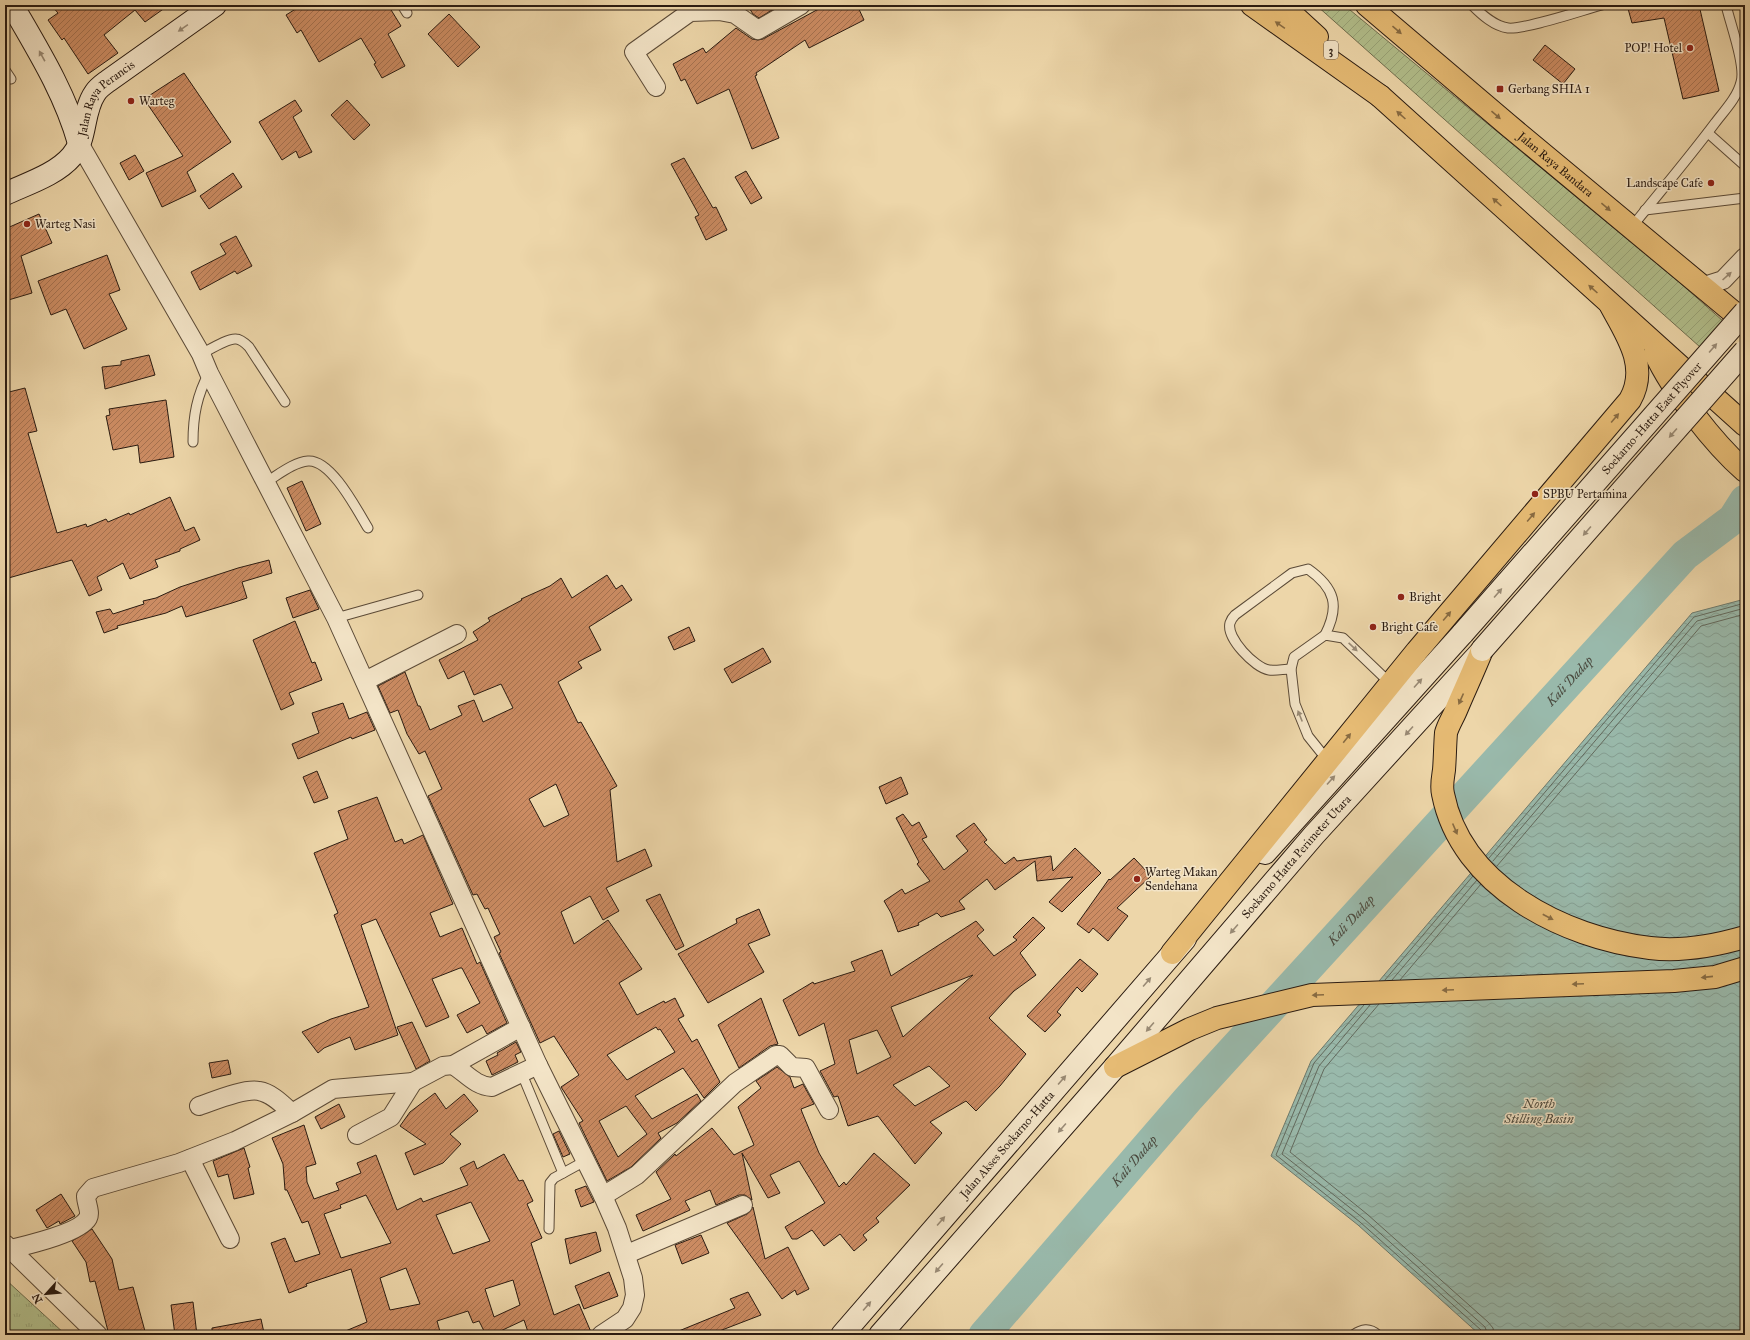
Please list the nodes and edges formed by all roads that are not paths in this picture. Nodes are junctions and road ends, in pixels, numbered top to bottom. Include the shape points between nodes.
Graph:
1 (12, 5) edge
2 (215, 5) edge
3 (402, 5) edge
4 (801, 5) edge
5 (1252, 5) edge
6 (1282, 5) edge
7 (1472, 5) edge
8 (1602, 5) edge
9 (1726, 5) edge
10 (1374, 7) edge
11 (407, 13) dead end
12 (5, 70) edge
13 (53, 77) junction
14 (11, 79) dead end
15 (656, 87) dead end
16 (95, 92) junction
17 (1380, 96) junction
18 (1708, 133) junction
19 (80, 143) junction
20 (1745, 166) edge
21 (5, 194) edge
22 (1745, 198) edge
23 (1645, 210) junction
24 (1631, 228) junction
25 (1745, 257) edge
26 (1704, 286) junction
27 (1612, 306) junction
28 (1745, 312) edge
29 (1745, 322) edge
30 (1648, 339) junction
31 (1745, 351) edge
32 (201, 354) junction
33 (209, 373) junction
34 (285, 402) dead end
35 (1741, 422) edge
36 (193, 442) dead end
37 (1745, 472) edge
38 (266, 482) junction
39 (368, 528) dead end
40 (418, 595) dead end
41 (336, 618) junction
42 (457, 634) dead end
43 (1325, 635) junction
44 (1482, 650) junction
45 (1291, 669) junction
46 (365, 681) junction
47 (1391, 684) junction
48 (1328, 761) junction
49 (1745, 937) edge
50 (1172, 953) junction
51 (1745, 968) edge
52 (521, 1027) junction
53 (453, 1065) junction
54 (538, 1065) junction
55 (1115, 1067) junction
56 (522, 1074) junction
57 (413, 1082) junction
58 (199, 1106) dead end
59 (829, 1110) dead end
60 (292, 1113) junction
61 (356, 1135) dead end
62 (190, 1158) junction
63 (585, 1161) junction
64 (563, 1173) junction
65 (603, 1196) junction
66 (743, 1205) dead end
67 (549, 1230) dead end
68 (230, 1239) dead end
69 (8, 1246) edge
70 (627, 1254) junction
71 (98, 1335) edge
72 (601, 1335) edge
73 (842, 1335) edge
74 (880, 1335) edge
75 (1353, 1335) edge
76 (1378, 1335) edge

13 -> 1 main road
2 -> 16 main road, Jalan Raya Perancis
3 - 11 lane
4 - 15 street via 758,30 735,14 719,11 690,12 634,52
17 -> 5 main road
6 - 17 main road, 3
7 - 8 lane via 1496,24 1509,28 1526,26
9 - 18 lane via 1741,62 1742,81 1735,96
10 -> 24 main road, Jalan Raya Bandara
12 - 14 lane
13 - 16 main road via 77,90
13 - 19 main road via 65,99
16 - 19 main road, Jalan Raya Perancis via 89,104
27 -> 17 main road
18 - 20 lane
18 - 23 lane
19 - 21 main road, Jalan Raya Perancis via 72,156 61,166
19 - 32 street
22 - 23 lane
23 - 24 lane
24 - 26 main road, Jalan Raya Bandara
26 -> 25 street via 1723,280
26 - 29 main road, Jalan Raya Bandara
27 - 30 main road
47 -> 27 main road via 1636,390 1636,358
50 -> 28 main road, Soekarno-Hatta East Flyover, bridge via 1463,633
30 - 35 main road
30 - 37 main road via 1662,368 1727,455
31 -> 44 main road, Soekarno-Hatta East Flyover, bridge
32 - 33 street
32 - 34 lane via 229,340 243,342
33 - 36 lane via 197,400
33 - 38 street
38 - 39 lane via 308,461 321,464 338,481
38 - 41 street
40 - 41 lane
41 - 46 street
42 - 46 street
43 - 45 lane via 1294,657
43 - 45 lane via 1332,622 1334,600 1320,578 1308,569 1292,573 1235,615 1230,624 1232,636 1257,665 1268,670
43 -> 47 lane via 1343,638
44 -> 49 main road via 1447,732 1442,793 1456,832 1470,855 1500,885 1532,908 1569,928 1609,941 1651,949 1703,948
44 -> 55 main road, Soekarno Hatta Perimeter Utara via 1314,835
48 -> 45 lane via 1308,736 1295,704
46 - 52 street
48 -> 47 main road
48 - 50 main road
73 -> 50 main road, Jalan Akses Soekarno-Hatta
51 -> 55 main road via 1715,977 1674,981 1312,995 1217,1018
52 - 53 street
52 - 54 street
53 - 56 street via 476,1083 484,1086 492,1086
53 - 57 street via 443,1066
54 - 56 street
54 - 63 street
55 -> 74 main road
56 - 64 lane
57 - 60 street via 333,1089
57 - 61 street via 391,1117
58 - 60 street via 259,1090
59 - 65 street via 806,1068 792,1067 780,1055 776,1055 735,1083 636,1175
60 - 62 street via 235,1141
62 - 68 street
62 - 69 street via 93,1188 86,1196 89,1214 83,1223 55,1238
63 - 64 lane
63 - 65 street
64 - 67 lane via 554,1178 549,1188
65 - 70 street
66 - 70 street
69 - 71 street
70 - 72 street via 635,1295 632,1308 625,1319
75 - 76 lane via 1367,1329

